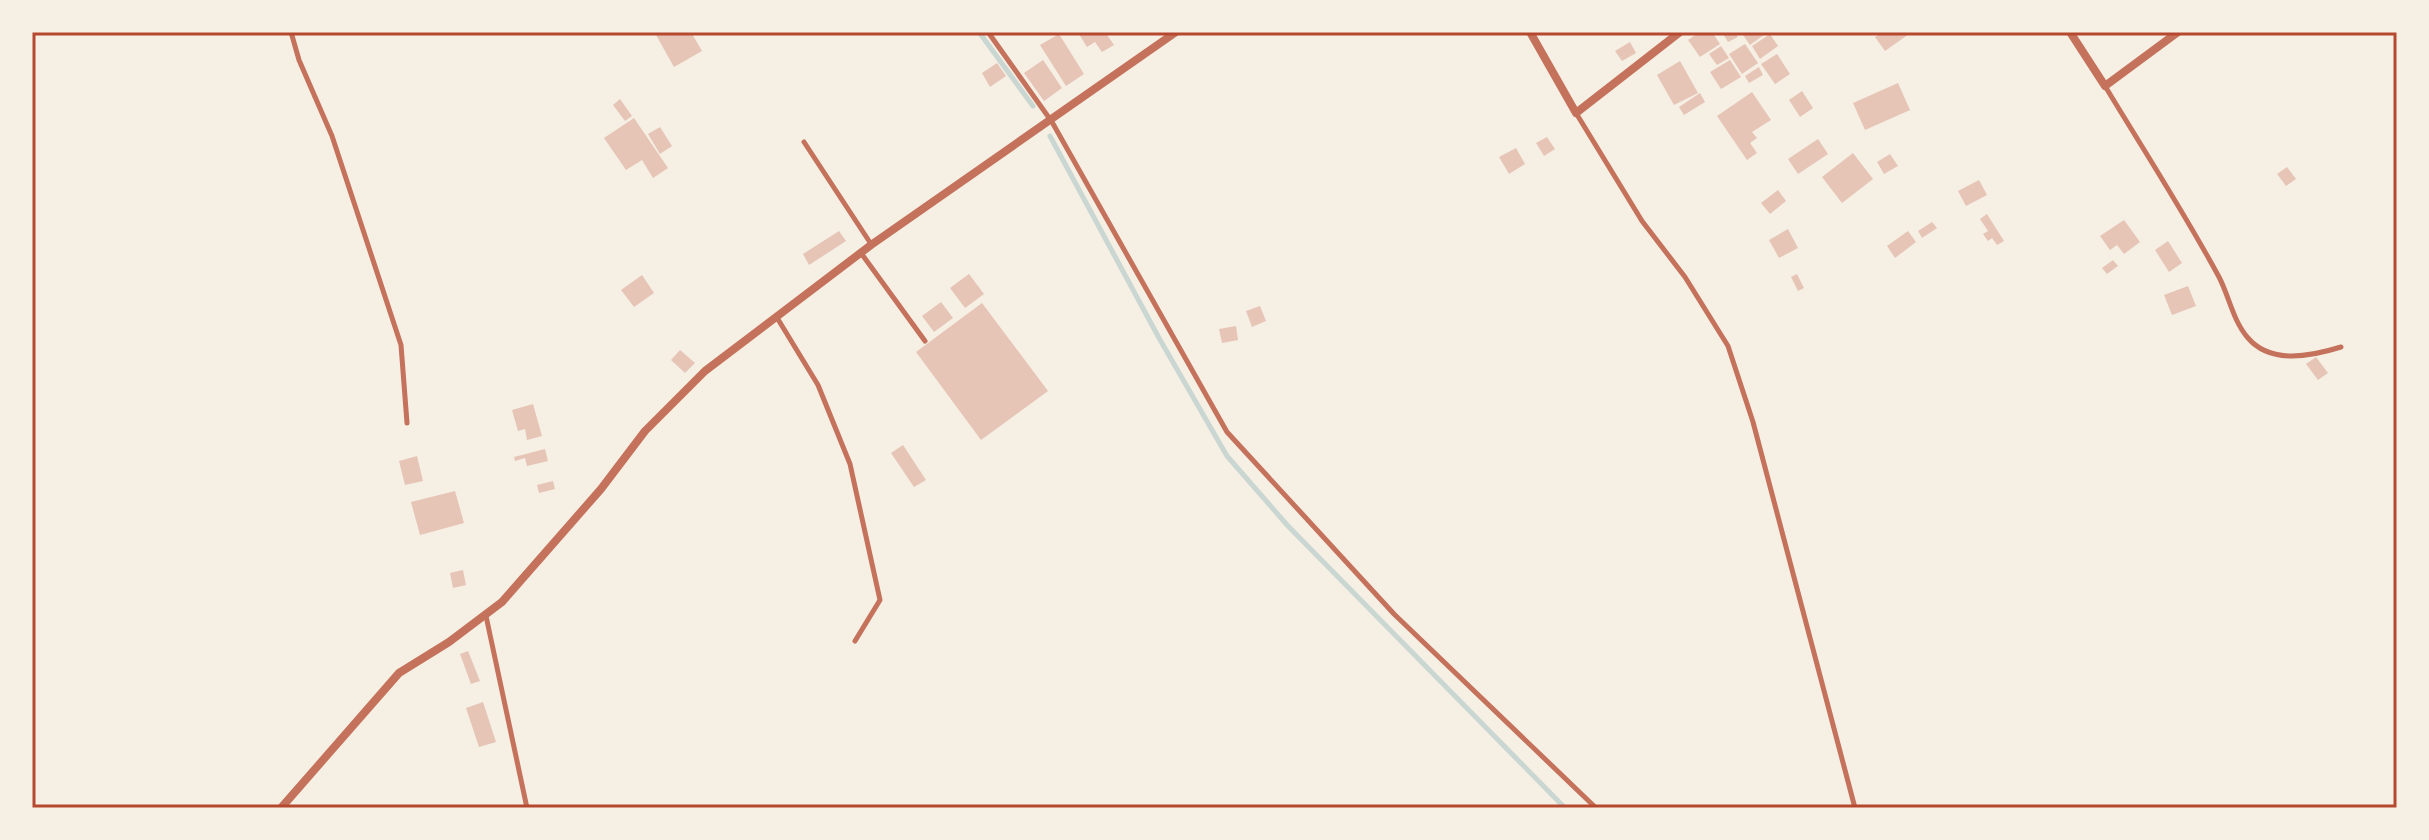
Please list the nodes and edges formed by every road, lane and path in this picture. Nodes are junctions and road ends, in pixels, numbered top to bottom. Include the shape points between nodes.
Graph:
1 (291, 32) edge
2 (988, 32) edge
3 (1176, 32) edge
4 (1530, 32) edge
5 (1680, 32) edge
6 (2070, 32) edge
7 (2178, 32) edge
8 (2105, 86) junction
9 (1576, 113) junction
10 (1052, 122) junction
11 (804, 142) dead end
12 (871, 245) junction
13 (861, 253) junction
14 (776, 316) junction
15 (925, 341) dead end
16 (2341, 347) dead end
17 (407, 423) dead end
18 (486, 616) junction
19 (855, 641) dead end
20 (281, 808) edge
21 (527, 808) edge
22 (1596, 808) edge
23 (1855, 808) edge

1 - 17 lane via 332,136 401,345
2 - 10 lane
3 - 10 street
4 - 9 street
5 - 9 street
6 - 8 street
7 - 8 street
8 - 16 lane via 2220,279 2248,339 2294,357
9 - 23 lane via 1728,346 1757,435
10 - 12 street
10 - 22 lane via 1227,432 1394,614
11 - 12 lane
12 - 13 street
13 - 14 street
13 - 15 lane
14 - 18 street via 705,371 645,431 528,574
14 - 19 lane via 818,385 850,464 880,600
18 - 20 street via 399,673
18 - 21 lane

